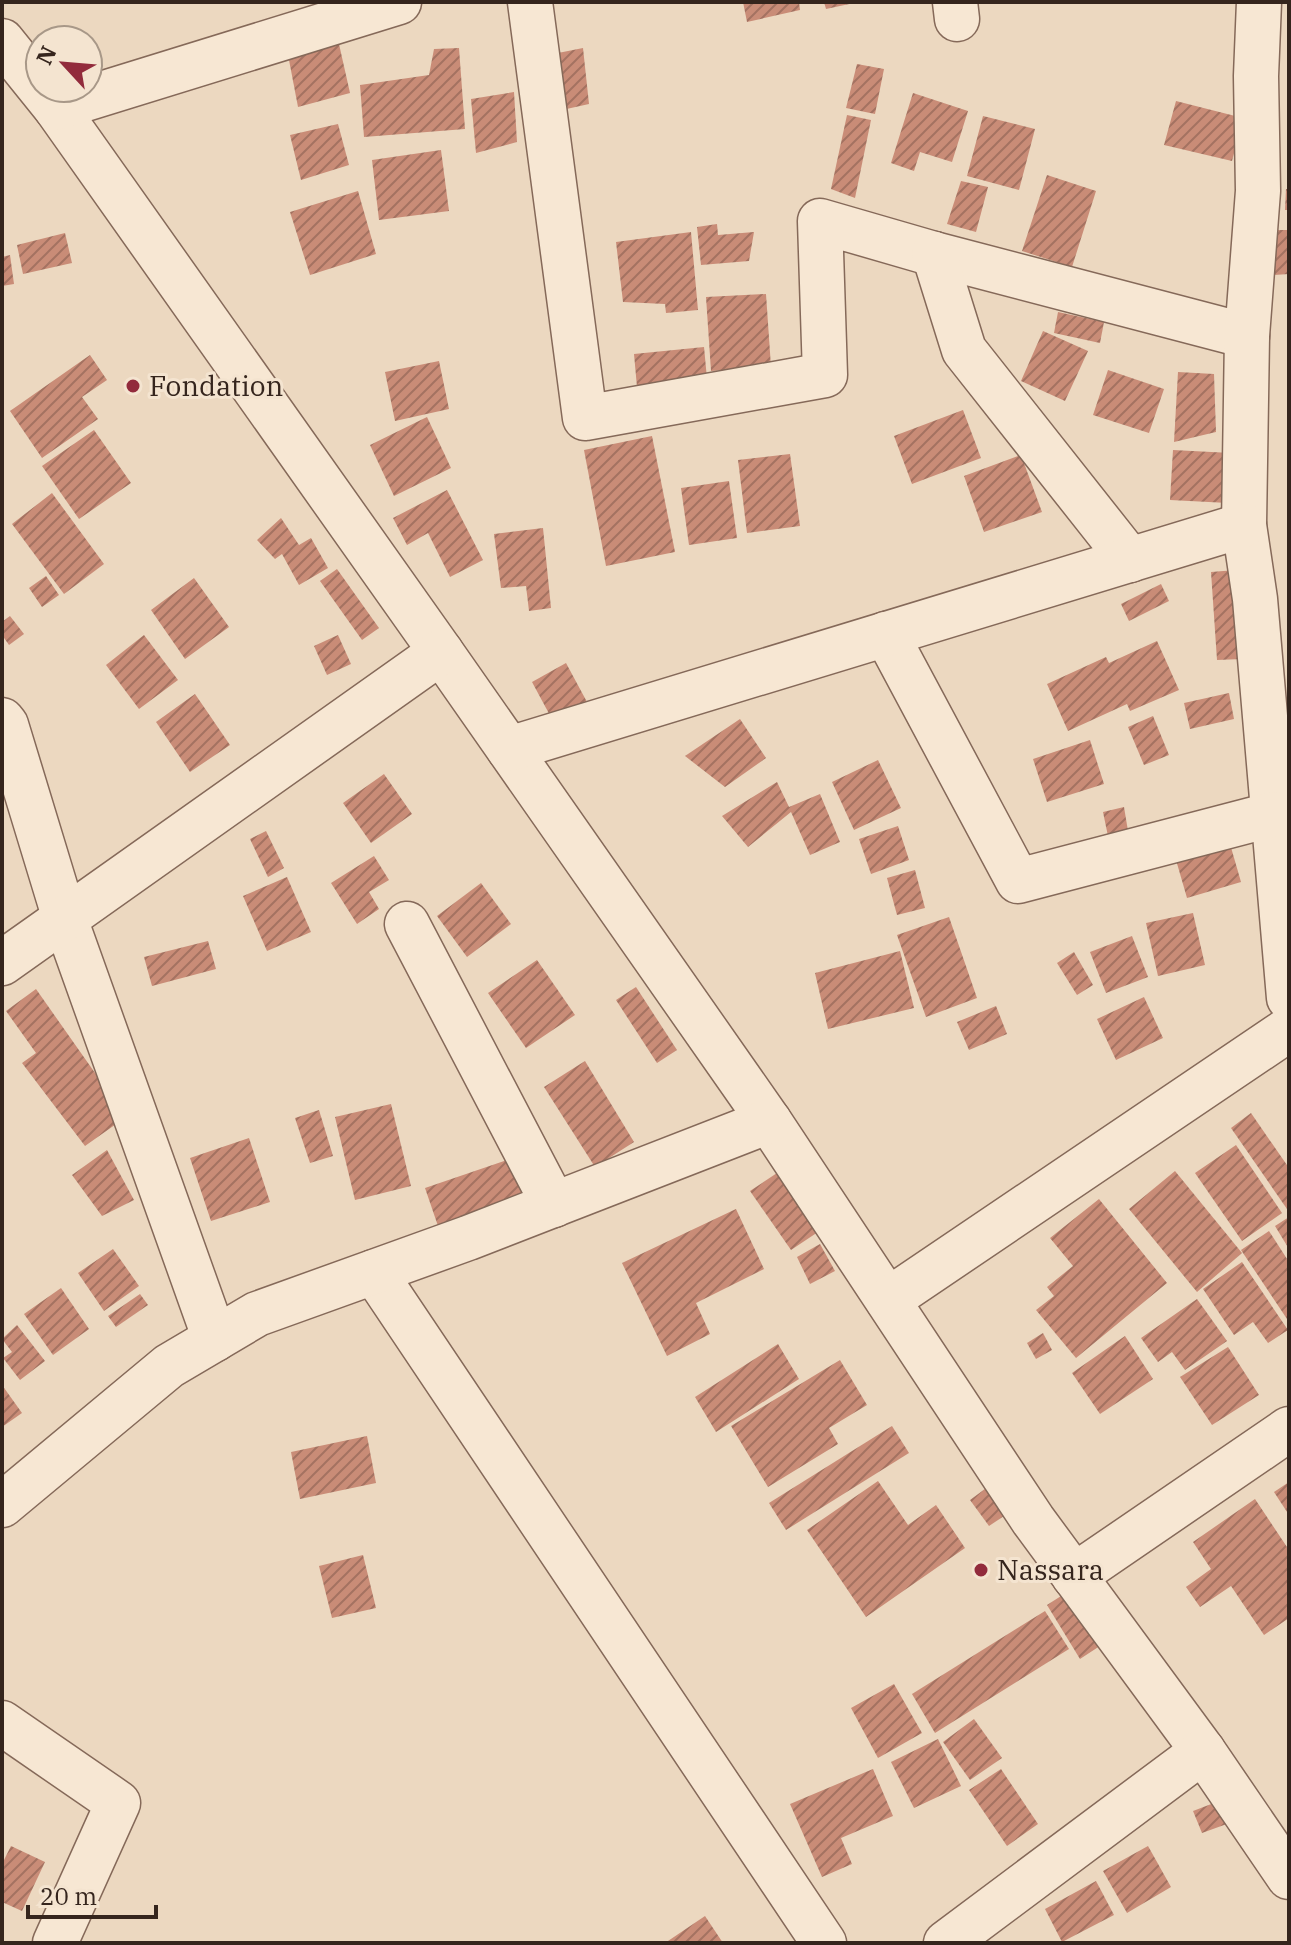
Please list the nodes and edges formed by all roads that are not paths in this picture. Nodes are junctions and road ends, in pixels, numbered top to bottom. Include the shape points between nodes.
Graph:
1 (530, 2) edge
2 (1259, 2) edge
3 (396, 3) edge
4 (2, 41) edge
5 (1272, 77) edge
6 (56, 108) junction
7 (934, 254) junction
8 (1247, 336) junction
9 (1244, 525) junction
10 (1130, 560) junction
11 (1272, 596) edge
12 (886, 634) junction
13 (441, 652) junction
14 (2, 720) edge
15 (509, 749) junction
16 (1274, 814) junction
17 (65, 919) junction
18 (407, 924) dead end
19 (2, 963) edge
20 (1289, 998) edge
21 (1289, 1029) edge
22 (769, 1121) junction
23 (554, 1205) junction
24 (374, 1272) junction
25 (888, 1300) junction
26 (215, 1339) junction
27 (1289, 1429) edge
28 (2, 1505) edge
29 (1074, 1576) junction
30 (2, 1723) edge
31 (1203, 1751) junction
32 (1289, 1877) edge
33 (950, 1942) edge
34 (55, 1943) edge
35 (824, 1943) edge

1 - 7 street via 585,418 825,375 820,221
2 - 5 street
3 - 6 street
4 - 6 street
5 - 8 street
6 - 13 street
7 - 8 street
7 - 10 street via 964,350
8 - 9 street
9 - 10 street
9 - 11 street
10 - 12 street
11 - 16 street
12 - 15 street
12 - 16 street via 1018,881
13 - 15 street
13 - 17 street
14 - 17 street
15 - 22 street
16 - 20 street
17 - 19 street
17 - 26 street
18 - 23 street
21 - 25 street
22 - 23 street
22 - 25 street
23 - 24 street
24 - 26 street via 257,1314
24 - 35 street
25 - 29 street
26 - 28 street via 169,1366
27 - 29 street
29 - 31 street
30 - 34 street via 118,1803
31 - 32 street
31 - 33 street

